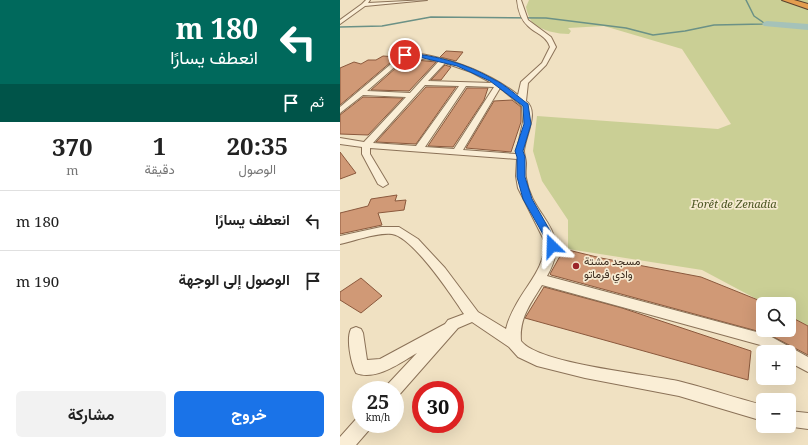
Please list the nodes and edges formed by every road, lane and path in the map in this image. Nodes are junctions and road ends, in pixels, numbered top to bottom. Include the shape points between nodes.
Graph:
1 (368, 0) edge
2 (426, 0) edge
3 (519, 0) edge
4 (786, 0) edge
5 (792, 0) edge
6 (364, 5) junction
7 (808, 6) edge
8 (342, 20) edge
9 (443, 61) junction
10 (424, 83) junction
11 (464, 84) junction
12 (499, 85) junction
13 (360, 93) junction
14 (413, 95) junction
15 (522, 102) junction
16 (340, 111) edge
17 (340, 141) edge
18 (366, 145) junction
19 (419, 149) junction
20 (457, 152) junction
21 (521, 157) junction
22 (383, 184) dead end
23 (340, 240) edge
24 (539, 279) junction
25 (473, 316) junction
26 (451, 327) junction
27 (356, 333) dead end
28 (514, 342) junction
29 (775, 345) edge
30 (796, 358) edge
31 (808, 365) edge
32 (401, 381) edge
33 (756, 411) edge
34 (796, 420) edge
35 (808, 421) edge
36 (355, 433) edge
37 (345, 445) edge

1 - 6 street
2 - 6 street
3 - 15 street via 526,21 545,33 553,47 544,63 526,79 521,89
4 - 7 highway
5 - 7 highway
6 - 8 street
9 - 10 street
9 - 12 street via 459,65
9 - 13 street via 419,55 405,55
10 - 11 street
10 - 14 street
11 - 12 street
11 - 19 street
12 - 15 street
12 - 20 street
13 - 14 street
13 - 16 street
14 - 18 street
15 - 21 street via 526,105 528,124 519,151
17 - 18 street
18 - 19 street
18 - 22 street via 366,154
19 - 20 street
20 - 21 street
21 - 24 street via 523,189 552,246 550,257
23 - 25 street via 395,230 414,242 441,271
24 - 28 street via 520,308 513,329
24 - 29 street via 768,341
25 - 26 street
25 - 28 street
26 - 27 street via 382,365 361,368
26 - 32 street
28 - 33 street via 521,351 536,359 674,388
30 - 31 street
34 - 35 street
36 - 37 street

